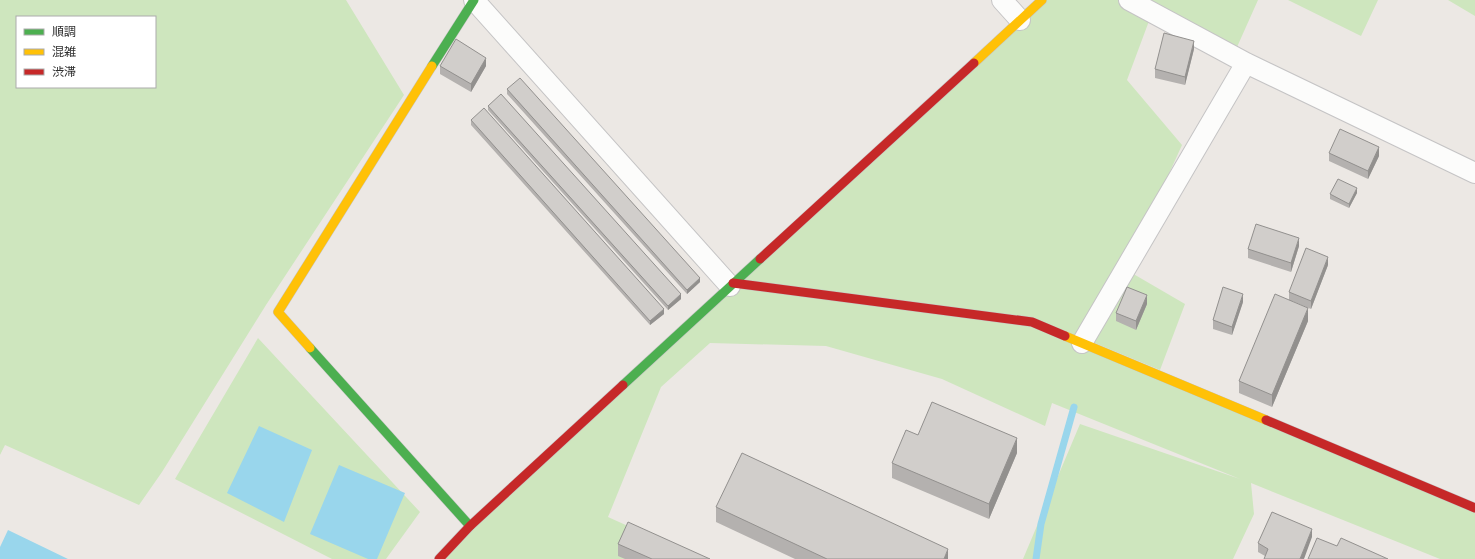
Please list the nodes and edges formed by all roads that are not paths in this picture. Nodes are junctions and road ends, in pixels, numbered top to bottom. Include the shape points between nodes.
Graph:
1 (474, 0) edge
2 (1002, 0) edge
3 (1042, 0) edge
4 (1129, 0) edge
5 (1020, 20) junction
6 (1246, 63) junction
7 (1475, 173) edge
8 (732, 285) junction
9 (1082, 343) junction
10 (1475, 508) edge
11 (470, 526) junction
12 (439, 559) edge

1 - 8 street
1 - 11 street via 278,312
2 - 5 street
3 - 5 street
4 - 6 street
5 - 8 street
6 - 7 street
6 - 9 street
8 - 9 street via 1032,322
8 - 11 street
9 - 10 street
11 - 12 street

